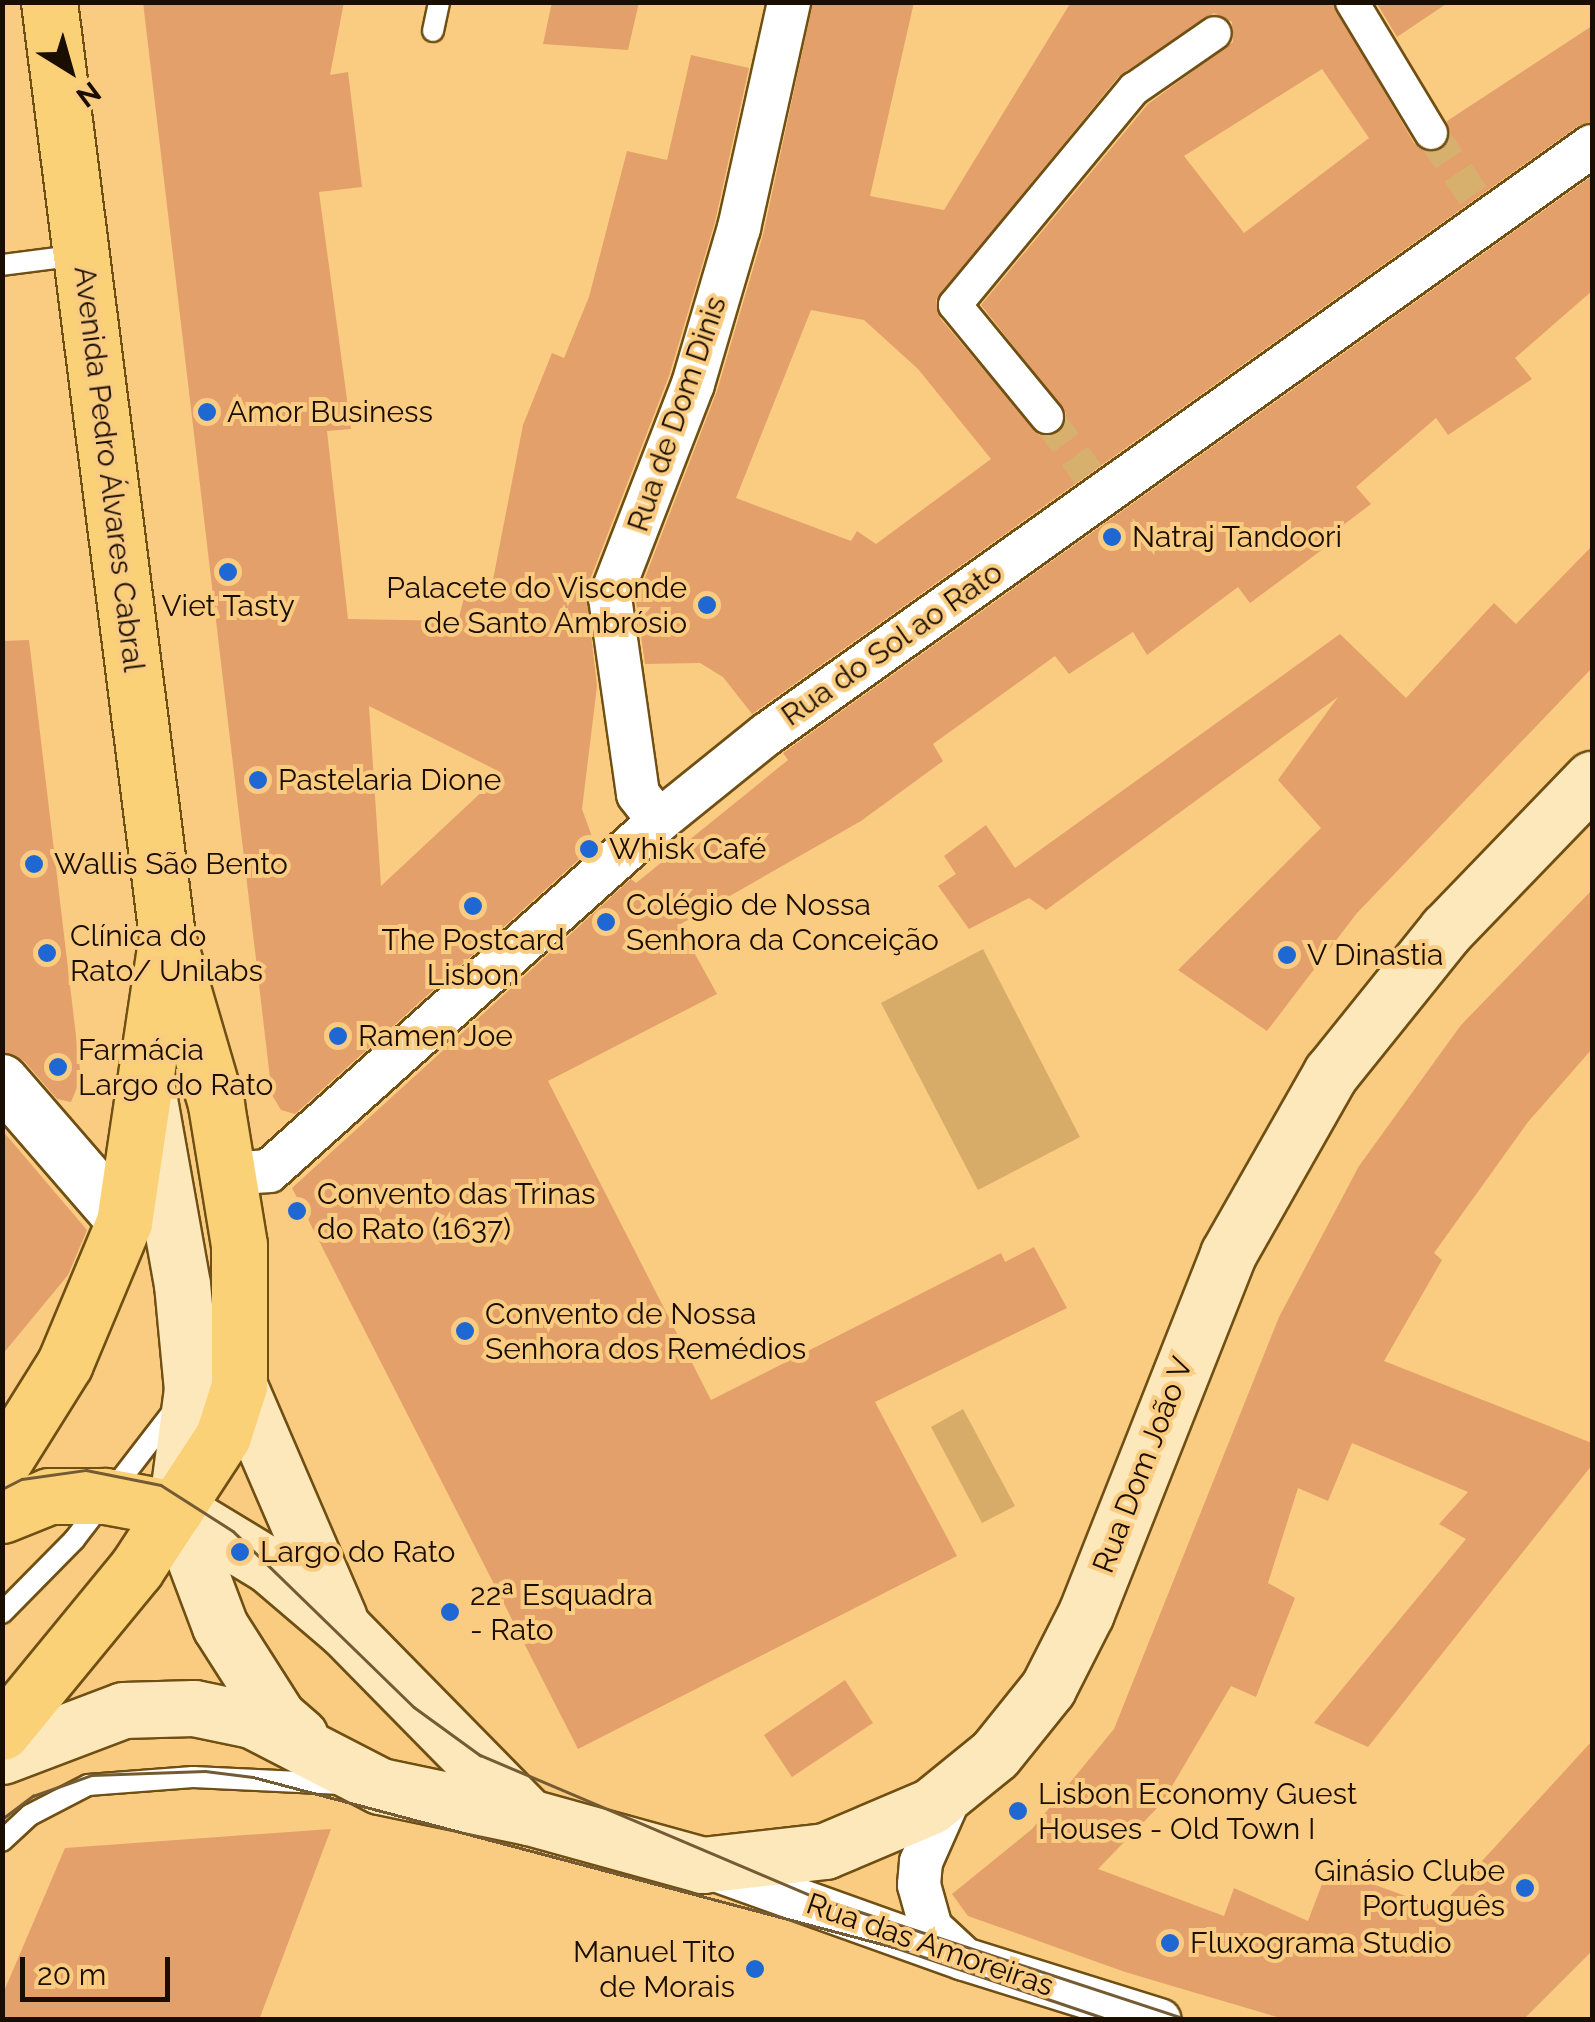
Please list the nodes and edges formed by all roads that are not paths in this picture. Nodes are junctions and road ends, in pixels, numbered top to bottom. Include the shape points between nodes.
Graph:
1 (49, 2) edge
2 (439, 2) edge
3 (789, 2) edge
4 (1352, 2) edge
5 (433, 32) dead end
6 (1215, 33) dead end
7 (1431, 133) tunnel mouth
8 (1592, 146) edge
9 (82, 255) junction
10 (2, 265) edge
11 (1047, 417) tunnel mouth
12 (1592, 779) edge
13 (659, 821) junction
14 (167, 936) junction
15 (144, 1078) junction
16 (2, 1082) edge
17 (227, 1174) junction
18 (124, 1222) junction
19 (182, 1284) junction
20 (220, 1378) junction
21 (2, 1464) edge
22 (105, 1496) junction
23 (176, 1510) junction
24 (2, 1515) edge
25 (2, 1613) edge
26 (345, 1630) junction
27 (2, 1732) edge
28 (314, 1748) junction
29 (2, 1756) edge
30 (380, 1786) junction
31 (953, 1790) junction
32 (528, 1817) junction
33 (2, 1842) edge
34 (702, 1865) junction
35 (964, 1959) junction
36 (1160, 2020) edge

1 - 9 main road, Avenida Pedro Álvares Cabral
2 - 5 lane
3 - 13 street, Rua de Dom Dinis via 744,210 693,384 610,598 638,794
4 - 7 street
6 - 11 street via 1134,89 955,305
8 - 13 street, Rua do Sol ao Rato via 1481,207 1095,484
9 - 10 lane
9 - 14 main road, Avenida Pedro Álvares Cabral
12 - 31 main road, Rua Dom João V via 1446,930 1331,1074 1228,1254 1086,1613 1048,1688 1019,1728
13 - 17 street, Rua do Sol ao Rato via 269,1170
14 - 15 main road
14 - 17 main road via 216,1104
15 - 18 main road
15 - 19 main road
16 - 18 street
17 - 20 main road via 239,1244
18 - 19 main road
18 - 21 main road via 65,1363
19 - 20 main road
20 - 22 lane
20 - 23 main road via 223,1436
20 - 26 main road
22 - 23 main road
22 - 24 main road via 49,1496
22 - 25 lane via 74,1540
23 - 26 main road via 270,1566
23 - 27 main road
23 - 28 main road via 220,1626 278,1717
26 - 32 main road
28 - 29 main road via 252,1720 194,1708 124,1710
28 - 30 main road, Rua Dom João V
30 - 32 main road, Rua Dom João V
30 - 33 lane via 125,1780 57,1797
31 - 34 main road, Rua Dom João V via 851,1843 776,1860
31 - 35 street via 921,1862 918,1885 930,1928
32 - 34 main road, Rua Dom João V
34 - 35 street, Rua das Amoreiras
35 - 36 street, Rua das Amoreiras

